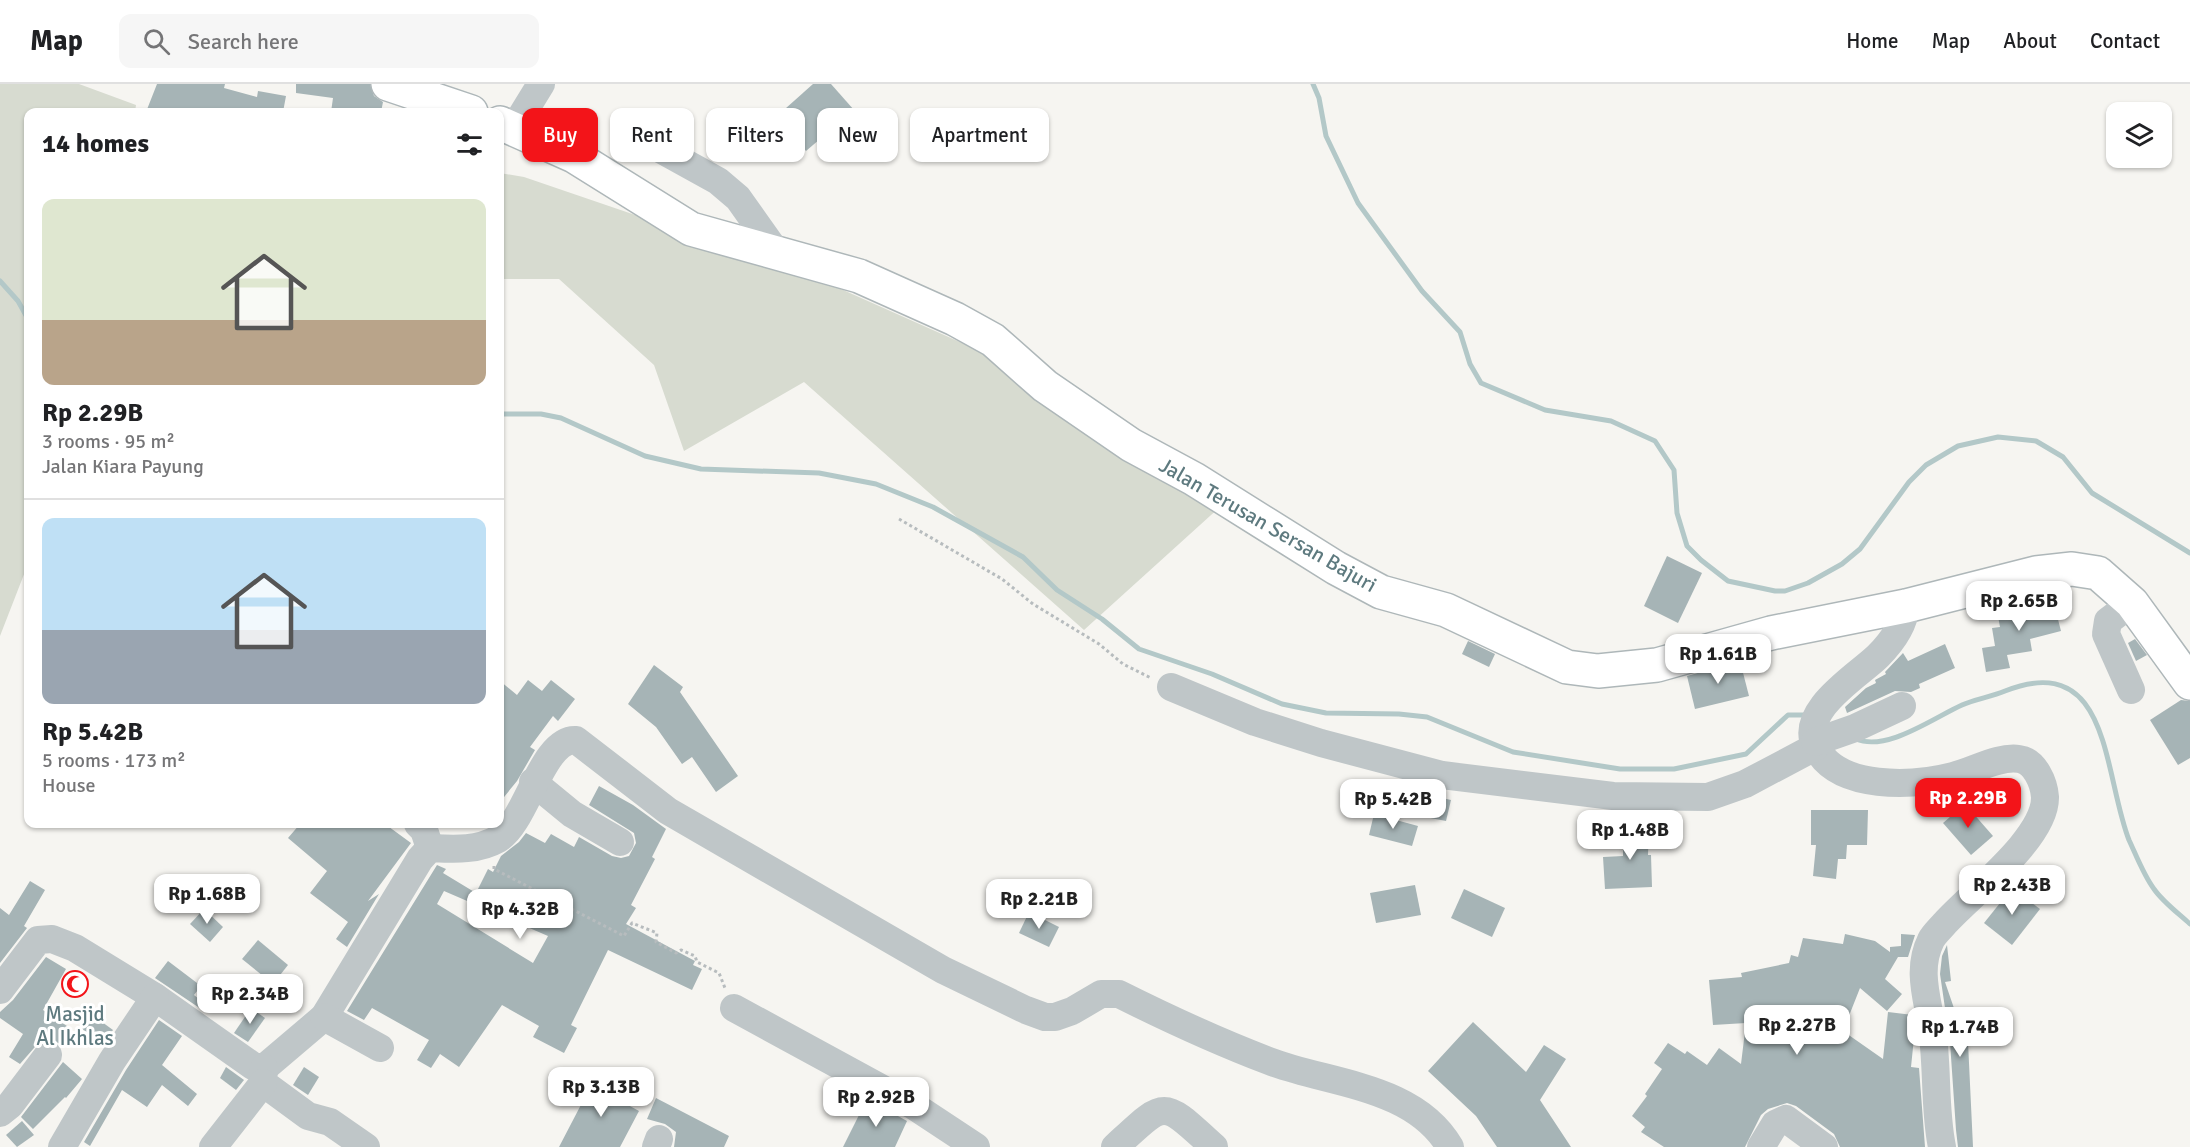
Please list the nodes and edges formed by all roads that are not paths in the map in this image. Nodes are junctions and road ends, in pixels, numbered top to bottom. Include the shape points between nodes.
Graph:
1 (388, 84) edge
2 (541, 84) edge
3 (459, 108) edge
4 (507, 125) edge
5 (684, 162) edge
6 (777, 253) junction
7 (2132, 603) junction
8 (1906, 606) junction
9 (2190, 683) edge
10 (1171, 687) road end
11 (2131, 690) dead end
12 (1902, 706) dead end
13 (1815, 745) junction
14 (533, 782) junction
15 (424, 836) edge
16 (620, 842) dead end
17 (0, 990) edge
18 (155, 997) junction
19 (734, 1008) road end
20 (324, 1017) junction
21 (380, 1048) dead end
22 (48, 1055) dead end
23 (264, 1075) junction
24 (0, 1113) edge
25 (62, 1147) edge
26 (213, 1147) edge
27 (366, 1147) edge
28 (976, 1147) edge
29 (1114, 1147) edge
30 (1214, 1147) edge
31 (1450, 1147) edge
32 (1761, 1147) edge
33 (1824, 1147) edge
34 (1942, 1147) edge

1 - 3 main road
2 - 4 street
4 - 6 main road, Jalan Terusan Sersan Bajuri via 574,156 691,229
5 - 6 street via 718,181 738,198
6 - 8 main road, Jalan Terusan Sersan Bajuri via 859,276 955,319 993,340 1045,386 1131,445 1194,478 1336,568 1381,592 1446,610 1567,667 1598,671 1657,665 1771,633
7 - 8 main road, Jalan Terusan Sersan Bajuri via 2098,573 2072,569 2036,573
7 - 9 main road, Jalan Terusan Sersan Bajuri
7 - 11 street via 2108,621 2106,634
8 - 13 street via 1904,622 1878,656 1834,691 1814,729
10 - 13 street via 1255,722 1442,775 1613,796 1708,797 1745,784
12 - 13 street
13 - 34 street via 1832,765 1857,780 1908,782 2022,759 2044,785 2045,801 2034,830 2014,856 1966,900 1931,940 1924,964
14 - 15 street via 510,830 500,838 476,848
14 - 16 street via 572,814
14 - 31 street via 558,748 576,740 668,811 943,970 1026,1010 1055,1017 1101,994 1119,994 1269,1061 1397,1100 1417,1113
15 - 20 street via 420,859
17 - 18 street via 31,947 45,938 75,948
18 - 23 street
18 - 25 street
19 - 28 street via 914,1106
20 - 21 street
20 - 23 street
22 - 24 street
23 - 26 street
23 - 27 street via 308,1116 330,1122
29 - 30 street via 1152,1113 1161,1110 1181,1116
32 - 33 street via 1775,1124 1786,1119

